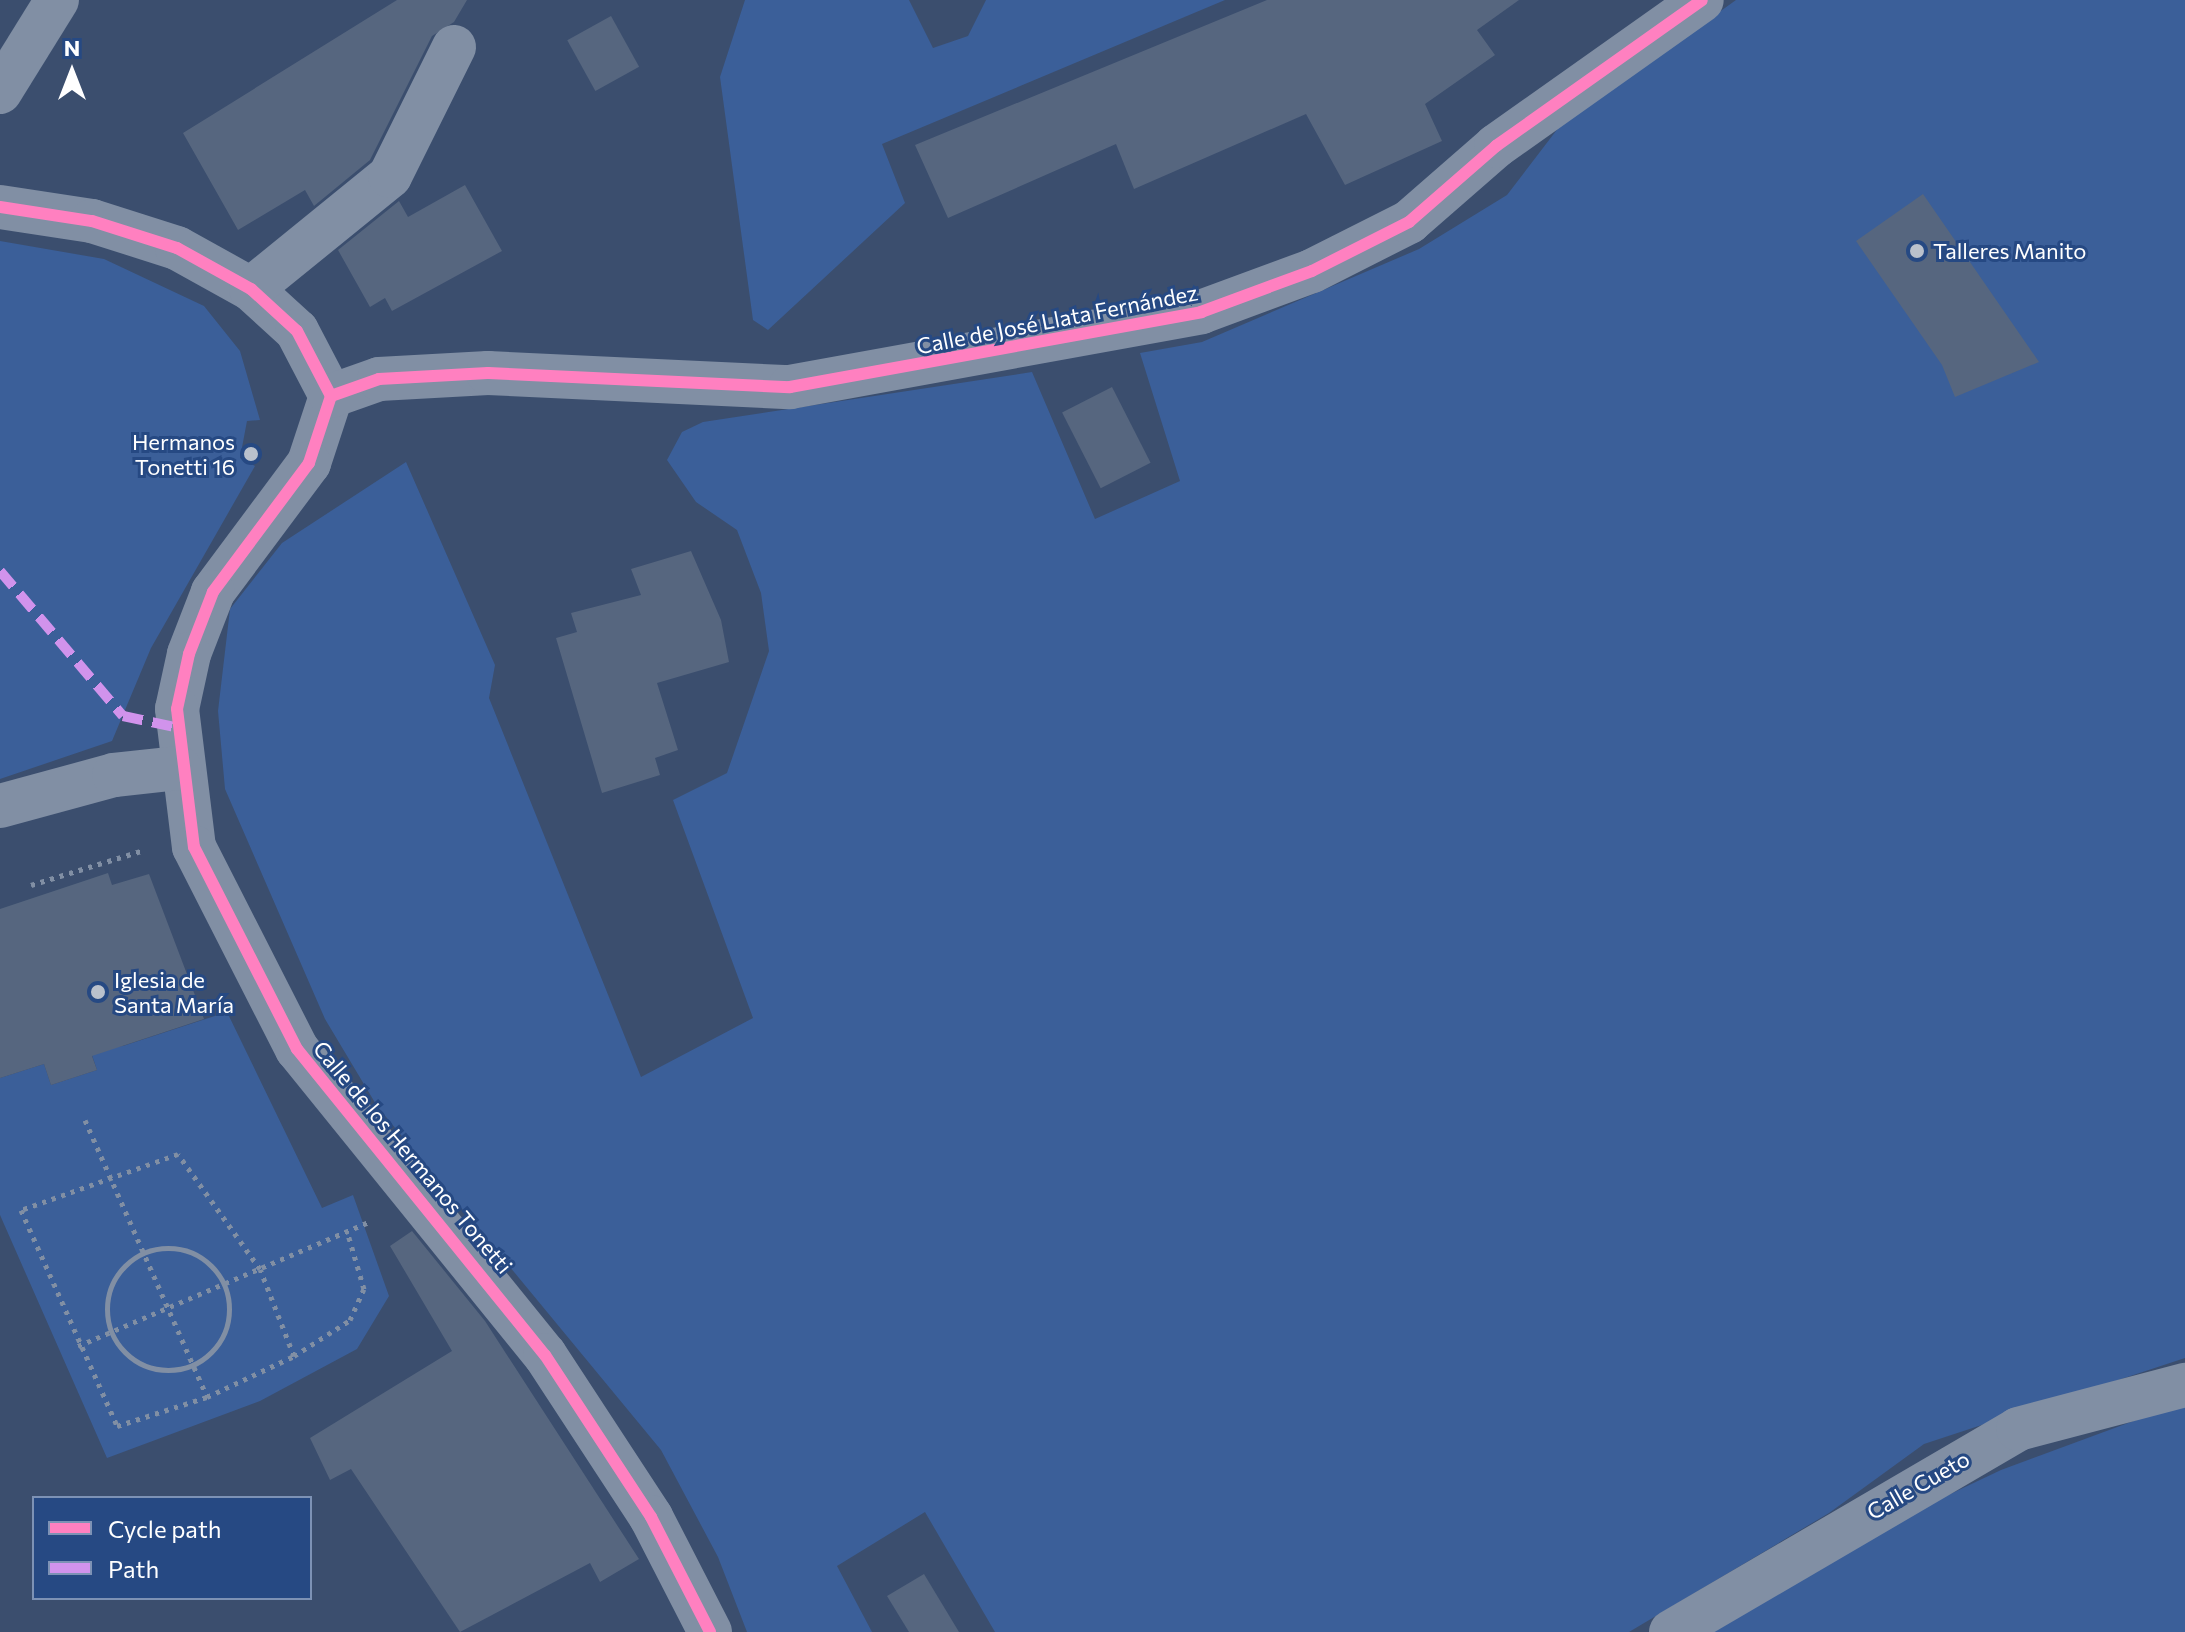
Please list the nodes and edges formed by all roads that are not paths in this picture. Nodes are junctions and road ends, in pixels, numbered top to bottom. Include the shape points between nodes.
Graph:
1 (57, 0) edge
2 (1702, 0) edge
3 (454, 47) dead end
4 (0, 92) edge
5 (0, 207) edge
6 (251, 289) junction
7 (331, 396) junction
8 (180, 768) junction
9 (0, 806) edge
10 (2185, 1385) edge
11 (710, 1632) edge
12 (1671, 1632) edge

1 - 4 street
2 - 7 street, Calle de José Llata Fernández via 1496,146 1409,222 1312,271 1201,312 790,387 488,373 379,379
3 - 6 street via 390,176
5 - 6 street via 92,221 177,248
6 - 7 street via 297,331
7 - 8 street, Calle de los Hermanos Tonetti via 309,463 213,592 177,709
8 - 9 street via 114,775
8 - 11 street, Calle de los Hermanos Tonetti via 192,835 297,1049 473,1258 604,1442
10 - 12 street, Calle Cueto via 2018,1429

